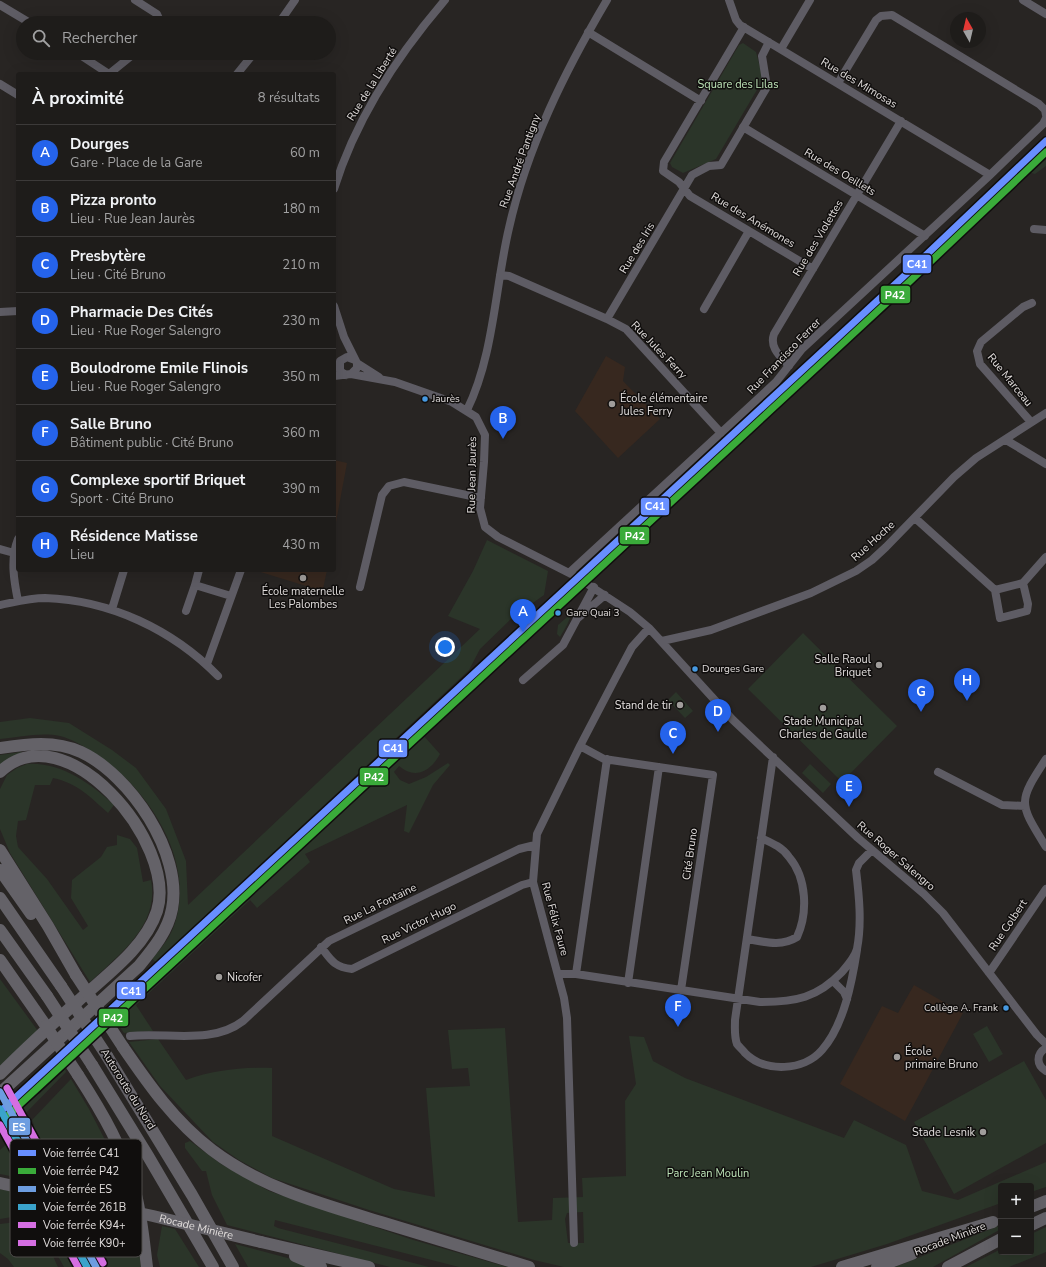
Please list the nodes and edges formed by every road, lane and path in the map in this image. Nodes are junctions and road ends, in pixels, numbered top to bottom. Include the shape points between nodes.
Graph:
1 (135, 0) edge
2 (295, 0) edge
3 (445, 0) edge
4 (607, 0) edge
5 (729, 0) edge
6 (810, 0) edge
7 (1023, 0) edge
8 (0, 6) edge
9 (1046, 14) edge
10 (18, 16) edge
11 (158, 16) edge
12 (284, 16) edge
13 (744, 27) junction
14 (588, 32) junction
15 (769, 42) junction
16 (781, 49) junction
17 (88, 60) edge
18 (126, 60) edge
19 (248, 60) edge
20 (106, 72) edge
21 (111, 72) edge
22 (239, 72) edge
23 (838, 83) junction
24 (0, 84) edge
25 (16, 94) edge
26 (701, 101) junction
27 (1046, 115) edge
28 (901, 121) junction
29 (743, 127) junction
30 (990, 175) junction
31 (336, 183) edge
32 (685, 188) junction
33 (857, 195) junction
34 (1034, 228) dead end
35 (1046, 230) edge
36 (749, 231) junction
37 (925, 236) junction
38 (813, 268) junction
39 (500, 275) junction
40 (1032, 303) dead end
41 (704, 309) dead end
42 (16, 311) edge
43 (0, 312) edge
44 (336, 312) edge
45 (607, 319) junction
46 (344, 337) junction
47 (356, 361) junction
48 (339, 363) edge
49 (789, 366) junction
50 (349, 375) junction
51 (336, 376) edge
52 (382, 378) junction
53 (468, 410) junction
54 (1046, 412) edge
55 (1031, 422) junction
56 (721, 433) junction
57 (1006, 440) junction
58 (1046, 464) edge
59 (481, 498) junction
60 (915, 518) junction
61 (16, 546) edge
62 (0, 549) edge
63 (14, 553) junction
64 (1046, 557) edge
65 (123, 572) edge
66 (198, 572) edge
67 (240, 572) edge
68 (569, 573) junction
69 (582, 580) joint
70 (1023, 583) junction
71 (195, 585) junction
72 (360, 587) dead end
73 (594, 587) junction
74 (995, 590) junction
75 (605, 595) junction
76 (231, 596) junction
77 (18, 601) junction
78 (0, 605) edge
79 (112, 609) junction
80 (186, 610) dead end
81 (578, 618) junction
82 (650, 628) junction
83 (662, 641) junction
84 (207, 664) junction
85 (218, 676) dead end
86 (523, 680) dead end
87 (580, 746) junction
88 (0, 748) edge
89 (773, 757) junction
90 (607, 759) junction
91 (1046, 759) edge
92 (659, 767) junction
93 (0, 772) edge
94 (938, 772) dead end
95 (1025, 806) junction
96 (761, 838) junction
97 (535, 846) junction
98 (1046, 847) edge
99 (0, 850) edge
100 (872, 850) junction
101 (0, 870) edge
102 (533, 882) junction
103 (1046, 889) edge
104 (0, 898) edge
105 (0, 930) edge
106 (747, 939) junction
107 (321, 947) junction
108 (857, 950) junction
109 (0, 960) edge
110 (989, 973) junction
111 (558, 974) junction
112 (576, 974) junction
113 (76, 975) junction
114 (833, 981) junction
115 (628, 983) junction
116 (681, 990) junction
117 (847, 999) junction
118 (738, 1000) junction
119 (1037, 1034) junction
120 (130, 1036) dead end
121 (1046, 1044) edge
122 (1046, 1048) edge
123 (1040, 1054) junction
124 (1046, 1071) edge
125 (0, 1074) edge
126 (0, 1093) edge
127 (115, 1139) edge
128 (138, 1139) edge
129 (142, 1146) edge
130 (0, 1183) edge
131 (10, 1185) edge
132 (1046, 1201) edge
133 (1034, 1206) edge
134 (142, 1214) edge
135 (1046, 1218) edge
136 (997, 1220) edge
137 (1034, 1223) edge
138 (142, 1231) edge
139 (998, 1241) edge
140 (261, 1242) junction
141 (574, 1243) dead end
142 (147, 1267) edge
143 (212, 1267) edge
144 (233, 1267) edge
145 (321, 1267) edge
146 (369, 1267) edge
147 (529, 1267) edge
148 (842, 1267) edge
149 (878, 1267) edge
150 (948, 1267) edge

1 - 11 street
2 - 12 street
3 - 31 street, Rue de la Liberté via 417,32 359,125 346,152
4 - 14 street, Rue André Pantigny
5 - 13 street, Rue des Mimosas via 736,20
6 - 16 street
7 - 9 street
8 - 10 street
13 - 15 street, Rue des Mimosas
13 - 26 street
14 - 26 street
14 - 39 street, Rue André Pantigny via 554,100 516,198
15 - 16 street, Rue des Mimosas
15 - 29 street via 762,56 766,87
16 - 23 street, Rue des Mimosas
17 - 20 street
18 - 21 street
19 - 22 street
23 - 27 street via 876,20 881,16 892,16 1039,104
23 - 28 street, Rue des Mimosas
24 - 25 street
26 - 32 street via 662,167 665,174
27 - 30 street, Rue Francisco Ferrer via 1038,129
28 - 30 street, Rue des Mimosas
28 - 33 street, Rue des Violettes
29 - 32 street via 721,165 709,166 696,172
29 - 33 street, Rue des Oeillets
30 - 37 street, Rue Francisco Ferrer
32 - 36 street, Rue des Anémones via 690,196
32 - 45 street, Rue des Iris
33 - 37 street, Rue des Oeillets
33 - 38 street, Rue des Violettes
34 - 35 street
36 - 38 street, Rue des Anémones
36 - 41 street
37 - 49 street, Rue Francisco Ferrer via 802,349
38 - 49 street, Rue des Violettes via 772,340 775,350
39 - 45 street, Rue Jules Ferry via 509,276
39 - 53 street, Rue André Pantigny via 482,371
40 - 55 street, Rue Marceau via 1023,307 981,342 977,351 980,364
42 - 43 street
44 - 46 street
45 - 56 street, Rue Jules Ferry via 626,329
46 - 47 street
46 - 48 street
47 - 48 street via 347,357
47 - 50 street via 356,371
47 - 52 street, Rue Jean Jaurès
48 - 50 street via 340,371
49 - 56 street, Rue Francisco Ferrer via 776,382
50 - 51 street, Rue Jean Jaurès
50 - 52 street, Rue Jean Jaurès
52 - 53 street, Rue Jean Jaurès
53 - 59 street, Rue Jean Jaurès via 480,422 484,435
54 - 55 street, Rue Hoche
55 - 57 street, Rue Hoche
56 - 68 street, Rue Francisco Ferrer
57 - 58 street
57 - 60 street, Rue Hoche via 976,458
59 - 68 street, Rue Jean Jaurès via 482,521 490,532
59 - 72 street via 404,482 389,486 382,495
60 - 74 street
60 - 83 street, Rue Hoche via 872,560 836,582 711,630
61 - 63 street
62 - 63 street
63 - 77 street via 14,582
64 - 70 street
65 - 79 street
66 - 71 street
67 - 76 street
68 - 69 street, Rue Jean Jaurès
69 - 73 street, Rue Roger Salengro
70 - 74 street
70 - 74 street via 1027,610 1000,618
71 - 76 street
71 - 80 street
73 - 75 street, Rue Roger Salengro
73 - 81 street
75 - 81 street
75 - 82 street, Rue Roger Salengro
76 - 84 street
77 - 78 street
77 - 79 street via 44,598 85,602
79 - 84 street via 148,624
81 - 86 street via 563,645
82 - 83 street, Rue Roger Salengro
82 - 87 street, Rue Félix Faure via 632,647
83 - 89 street, Rue Roger Salengro via 733,720
84 - 85 street
87 - 90 street, Cité Bruno
87 - 97 street, Rue Félix Faure via 537,834
88 - 126 highway via 48,743 81,752 115,777 136,799 155,830 168,862 174,892 168,923 151,951 138,966
89 - 96 street
89 - 100 street, Rue Roger Salengro
90 - 92 street, Cité Bruno
90 - 112 street
91 - 95 street via 1028,788
92 - 115 street
92 - 116 street, Cité Bruno via 713,775
93 - 125 highway via 22,758 43,756 68,762 97,780 120,803 138,827 155,867 159,894 152,922 135,946
94 - 95 street via 1002,805
95 - 98 street via 1027,816
96 - 106 street
96 - 106 street via 779,846 794,864 803,893 804,911 797,937 790,941 777,944
97 - 102 street, Rue Félix Faure
97 - 107 street, Rue La Fontaine via 519,849 336,937
99 - 113 highway
100 - 108 street via 859,863 856,870 859,922
100 - 110 street, Rue Roger Salengro via 943,913
101 - 113 highway
102 - 107 street, Rue Victor Hugo via 522,885 352,969 342,968 333,963
102 - 111 street, Rue Félix Faure
103 - 110 street, Rue Colbert
104 - 144 highway, Autoroute du Nord, bridge via 107,1056 185,1182
105 - 128 highway, Autoroute du Nord, bridge via 47,996
106 - 118 street
107 - 120 street, Rue La Fontaine via 237,1025 217,1034
108 - 114 street via 849,964
108 - 117 street
109 - 127 highway, bridge via 34,1006
110 - 119 street, Rue Roger Salengro
111 - 112 street
111 - 141 street, Rue Félix Faure via 567,1018
112 - 115 street
113 - 147 highway, bridge via 151,1088 187,1129 212,1150 254,1177 291,1193
114 - 117 street
114 - 118 street via 813,995 798,1000
115 - 116 street
116 - 118 street
117 - 118 street via 834,1033 823,1050 801,1064 784,1068 768,1066 750,1058 738,1045 734,1033
119 - 121 street, Rue Roger Salengro
119 - 123 street, Rue Roger Salengro
122 - 123 street
123 - 124 street, Rue Roger Salengro via 1038,1062
129 - 143 highway, Autoroute du Nord, bridge
130 - 131 highway, Rocade Minière, bridge
132 - 133 highway
134 - 140 highway, Rocade Minière, bridge
135 - 137 highway
136 - 148 highway
136 - 149 highway, Rocade Minière
138 - 142 highway, bridge
139 - 150 highway, Rocade Minière
140 - 145 highway
140 - 146 highway, Rocade Minière

